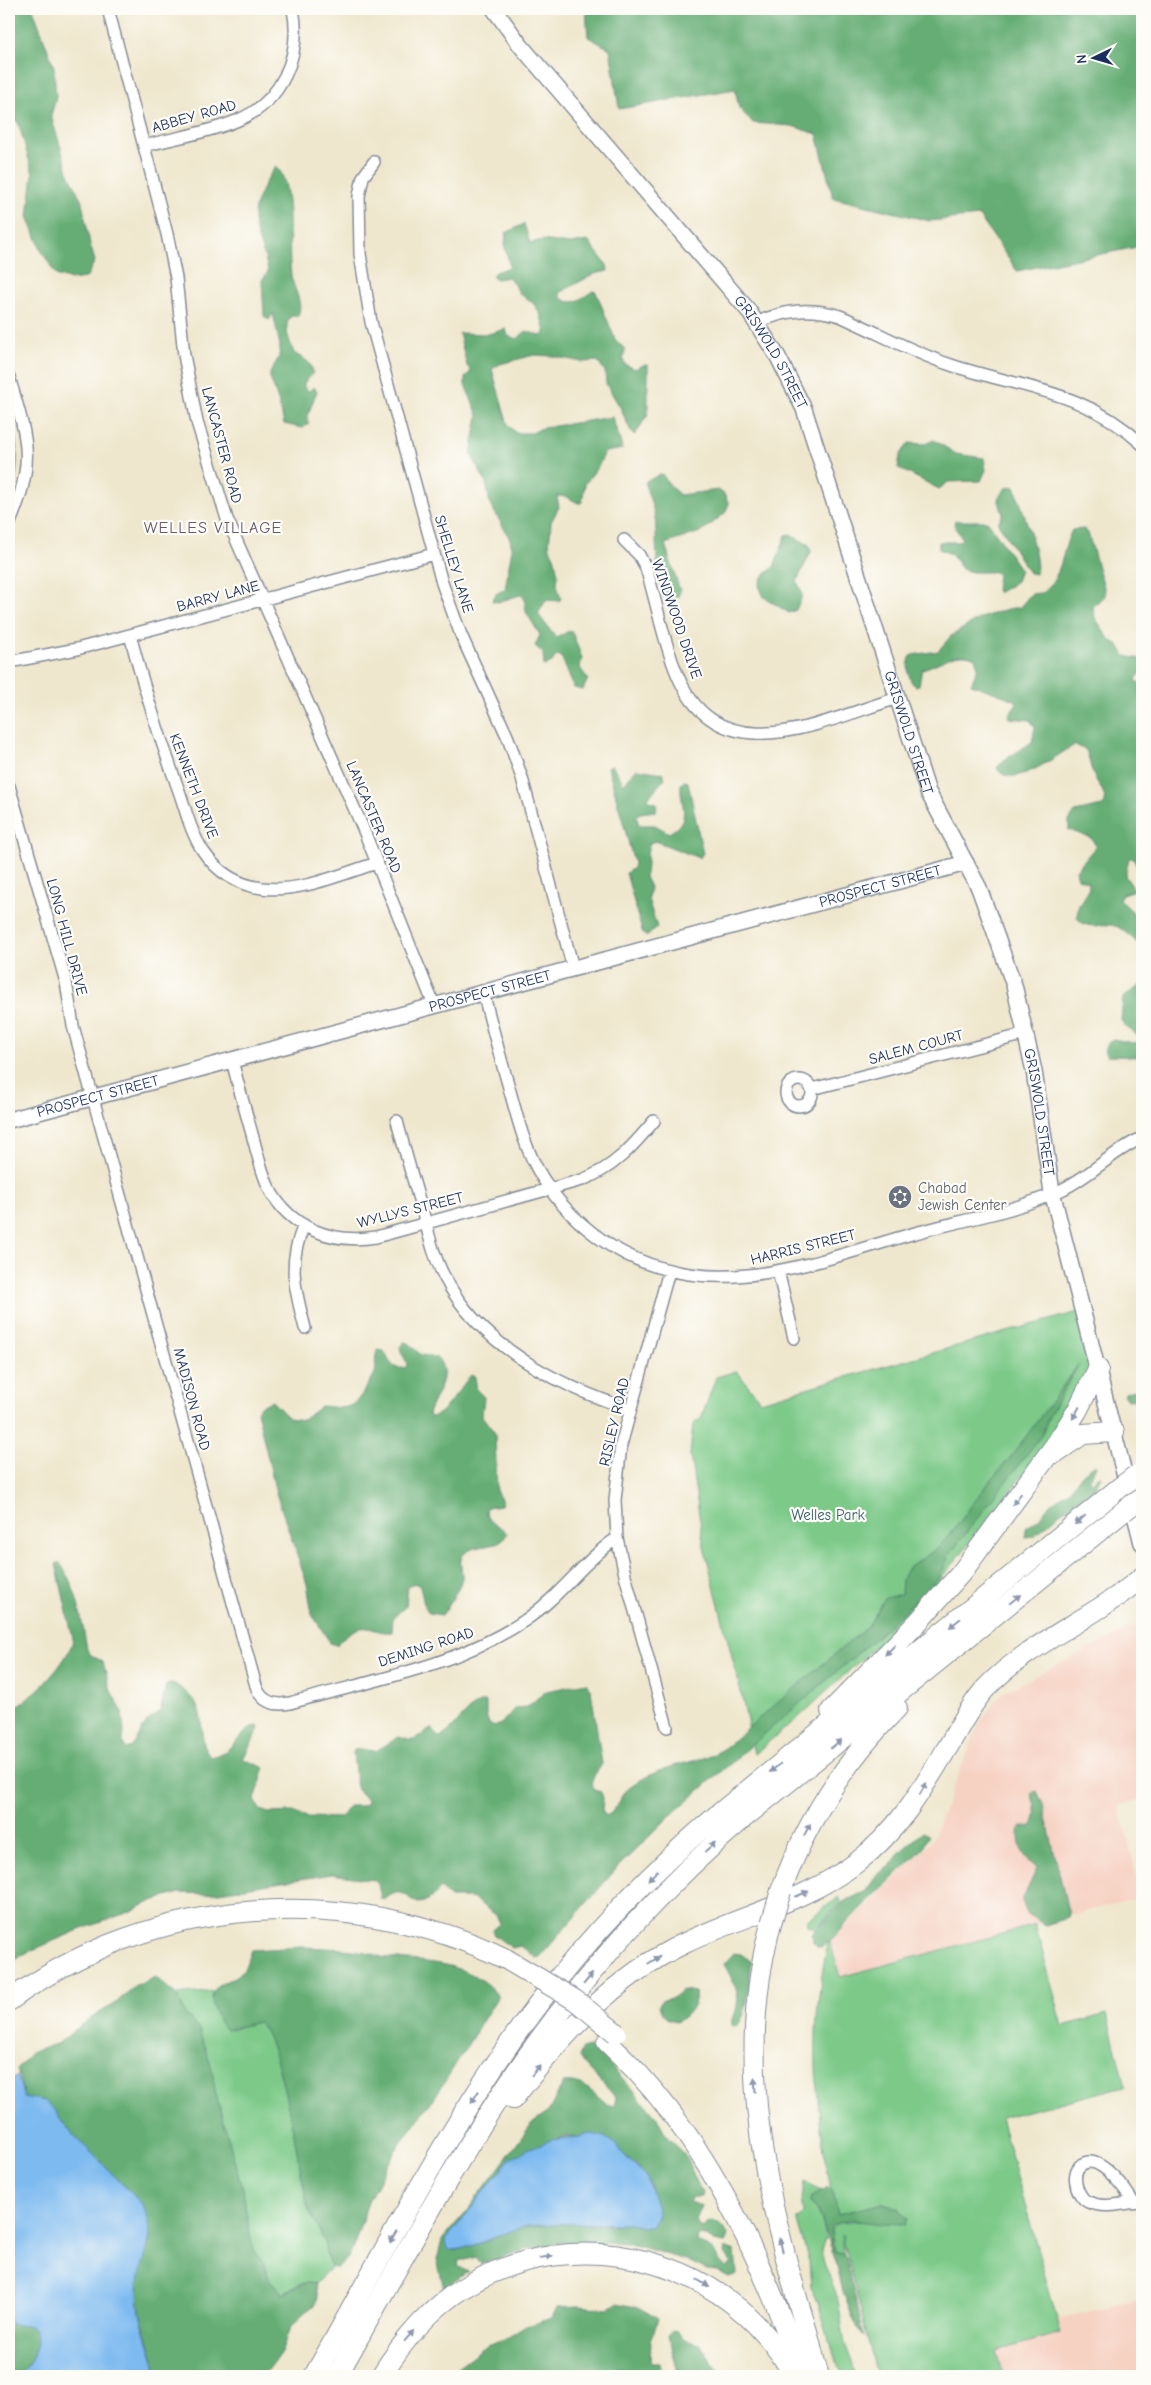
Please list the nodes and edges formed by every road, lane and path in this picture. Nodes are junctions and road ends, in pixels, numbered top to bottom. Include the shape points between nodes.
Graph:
1 (108, 9) edge
2 (292, 9) edge
3 (494, 9) edge
4 (144, 146) junction
5 (374, 162) dead end
6 (756, 322) junction
7 (9, 377) edge
8 (1142, 444) edge
9 (9, 525) edge
10 (624, 540) dead end
11 (434, 554) junction
12 (262, 600) junction
13 (130, 635) junction
14 (9, 662) edge
15 (898, 698) junction
16 (9, 786) edge
17 (377, 863) junction
18 (966, 863) junction
19 (573, 968) junction
20 (483, 992) junction
21 (434, 1005) junction
22 (1026, 1034) junction
23 (232, 1060) junction
24 (812, 1090) dead end
25 (93, 1097) junction
26 (11, 1119) edge
27 (654, 1121) dead end
28 (397, 1122) dead end
29 (1142, 1138) edge
30 (550, 1189) junction
31 (1052, 1194) junction
32 (425, 1223) junction
33 (304, 1225) junction
34 (669, 1271) junction
35 (778, 1272) junction
36 (306, 1328) dead end
37 (794, 1338) dead end
38 (1098, 1369) junction
39 (630, 1409) junction
40 (1114, 1432) junction
41 (1046, 1460) junction
42 (1139, 1473) edge
43 (1141, 1497) edge
44 (617, 1538) junction
45 (1142, 1543) edge
46 (1142, 1577) edge
47 (950, 1652) junction
48 (270, 1703) joint
49 (667, 1727) dead end
50 (813, 1738) junction
51 (503, 1964) junction
52 (9, 2001) edge
53 (9, 2017) edge
54 (441, 2192) junction
55 (1138, 2202) edge
56 (342, 2326) junction
57 (812, 2370) edge
58 (301, 2376) edge
59 (314, 2376) edge
60 (337, 2376) edge
61 (381, 2376) edge
62 (794, 2376) edge

1 - 4 street, LANCASTER ROAD
2 - 4 street, ABBEY ROAD via 296,30 292,61 281,84 263,105 228,124
3 - 6 main road, GRISWOLD STREET via 521,46
4 - 12 street, LANCASTER ROAD via 172,256 184,356 199,430 227,519
5 - 11 street, SHELLEY LANE via 363,177 359,190 362,277 371,322
6 - 8 street via 793,310 822,311 840,316 950,365 1064,396 1095,409
6 - 15 main road, GRISWOLD STREET via 787,374 811,428
7 - 9 street via 25,432 27,456 22,491
10 - 15 street, WINDWOOD DRIVE via 639,555 646,568 681,683 702,710 722,724 744,732 778,734
11 - 12 street, BARRY LANE
11 - 19 street, SHELLEY LANE via 458,626 508,738 522,778
12 - 13 street, BARRY LANE
12 - 17 street, LANCASTER ROAD
13 - 14 street, BARRY LANE
13 - 17 street, KENNETH DRIVE via 156,728 194,833 216,866 238,882 278,889
15 - 18 main road, GRISWOLD STREET via 932,802
16 - 25 street, LONG HILL DRIVE via 66,982 73,1026
17 - 21 street, LANCASTER ROAD
18 - 19 main road, PROSPECT STREET
18 - 22 main road, GRISWOLD STREET via 991,916
19 - 20 main road, PROSPECT STREET
20 - 21 main road, PROSPECT STREET
20 - 30 street, HARRIS STREET via 522,1134
21 - 23 main road, PROSPECT STREET
22 - 24 street, SALEM COURT
22 - 31 main road, GRISWOLD STREET
23 - 25 main road, PROSPECT STREET
23 - 33 street, WYLLYS STREET via 266,1180 280,1205
25 - 26 main road, PROSPECT STREET
25 - 48 street, MADISON ROAD via 256,1686 261,1697
27 - 30 street, WYLLYS STREET via 624,1156 609,1167 591,1177
28 - 32 street
29 - 31 street, HARRIS STREET via 1120,1149 1081,1180
30 - 32 street, WYLLYS STREET
30 - 34 street, HARRIS STREET via 570,1213 606,1242 637,1260
31 - 35 street, HARRIS STREET via 1018,1207
31 - 38 main road, GRISWOLD STREET
32 - 33 street, WYLLYS STREET via 376,1237 356,1239 327,1235
32 - 39 street via 445,1278 462,1306 484,1329 549,1375 590,1395
33 - 36 street via 293,1270
34 - 35 street, HARRIS STREET via 724,1278
34 - 39 street, RISLEY ROAD
35 - 37 street
38 - 40 main road, GRISWOLD STREET
38 -> 41 highway via 1077,1411
39 - 44 street, RISLEY ROAD via 616,1482
40 - 41 highway via 1083,1434
40 - 45 main road, GRISWOLD STREET
41 -> 50 highway via 950,1587 840,1701
42 -> 50 highway, bridge
47 -> 43 highway, bridge
44 - 48 street, DEMING ROAD via 540,1609 473,1649 432,1664 290,1703
44 - 49 street, RISLEY ROAD via 624,1575
54 -> 46 highway via 550,2053 609,1992 671,1950 821,1885 866,1855 907,1813 970,1709 987,1688 1014,1664
54 -> 47 highway via 494,2105 539,2040 648,1908 736,1825
57 -> 47 highway, bridge via 773,2211 756,2104 755,2009 760,1970 781,1891 804,1835 844,1769 874,1732
50 -> 56 highway via 682,1847 619,1910 545,1995 458,2124
51 - 52 highway via 456,1937 380,1918 318,1910 246,1912 180,1922 123,1940 66,1966
51 - 53 highway via 369,1928 312,1922 244,1924 187,1933 120,1954 67,1979
51 - 57 highway, bridge via 561,1991 666,2085 721,2167 760,2239 802,2337
54 - 60 highway
55 - 55 street via 1114,2206 1087,2202 1078,2191 1077,2171 1089,2162 1097,2165
56 - 58 highway via 316,2352
56 - 59 highway
61 -> 62 highway via 417,2326 462,2289 520,2262 590,2253 655,2263 712,2288 759,2328

